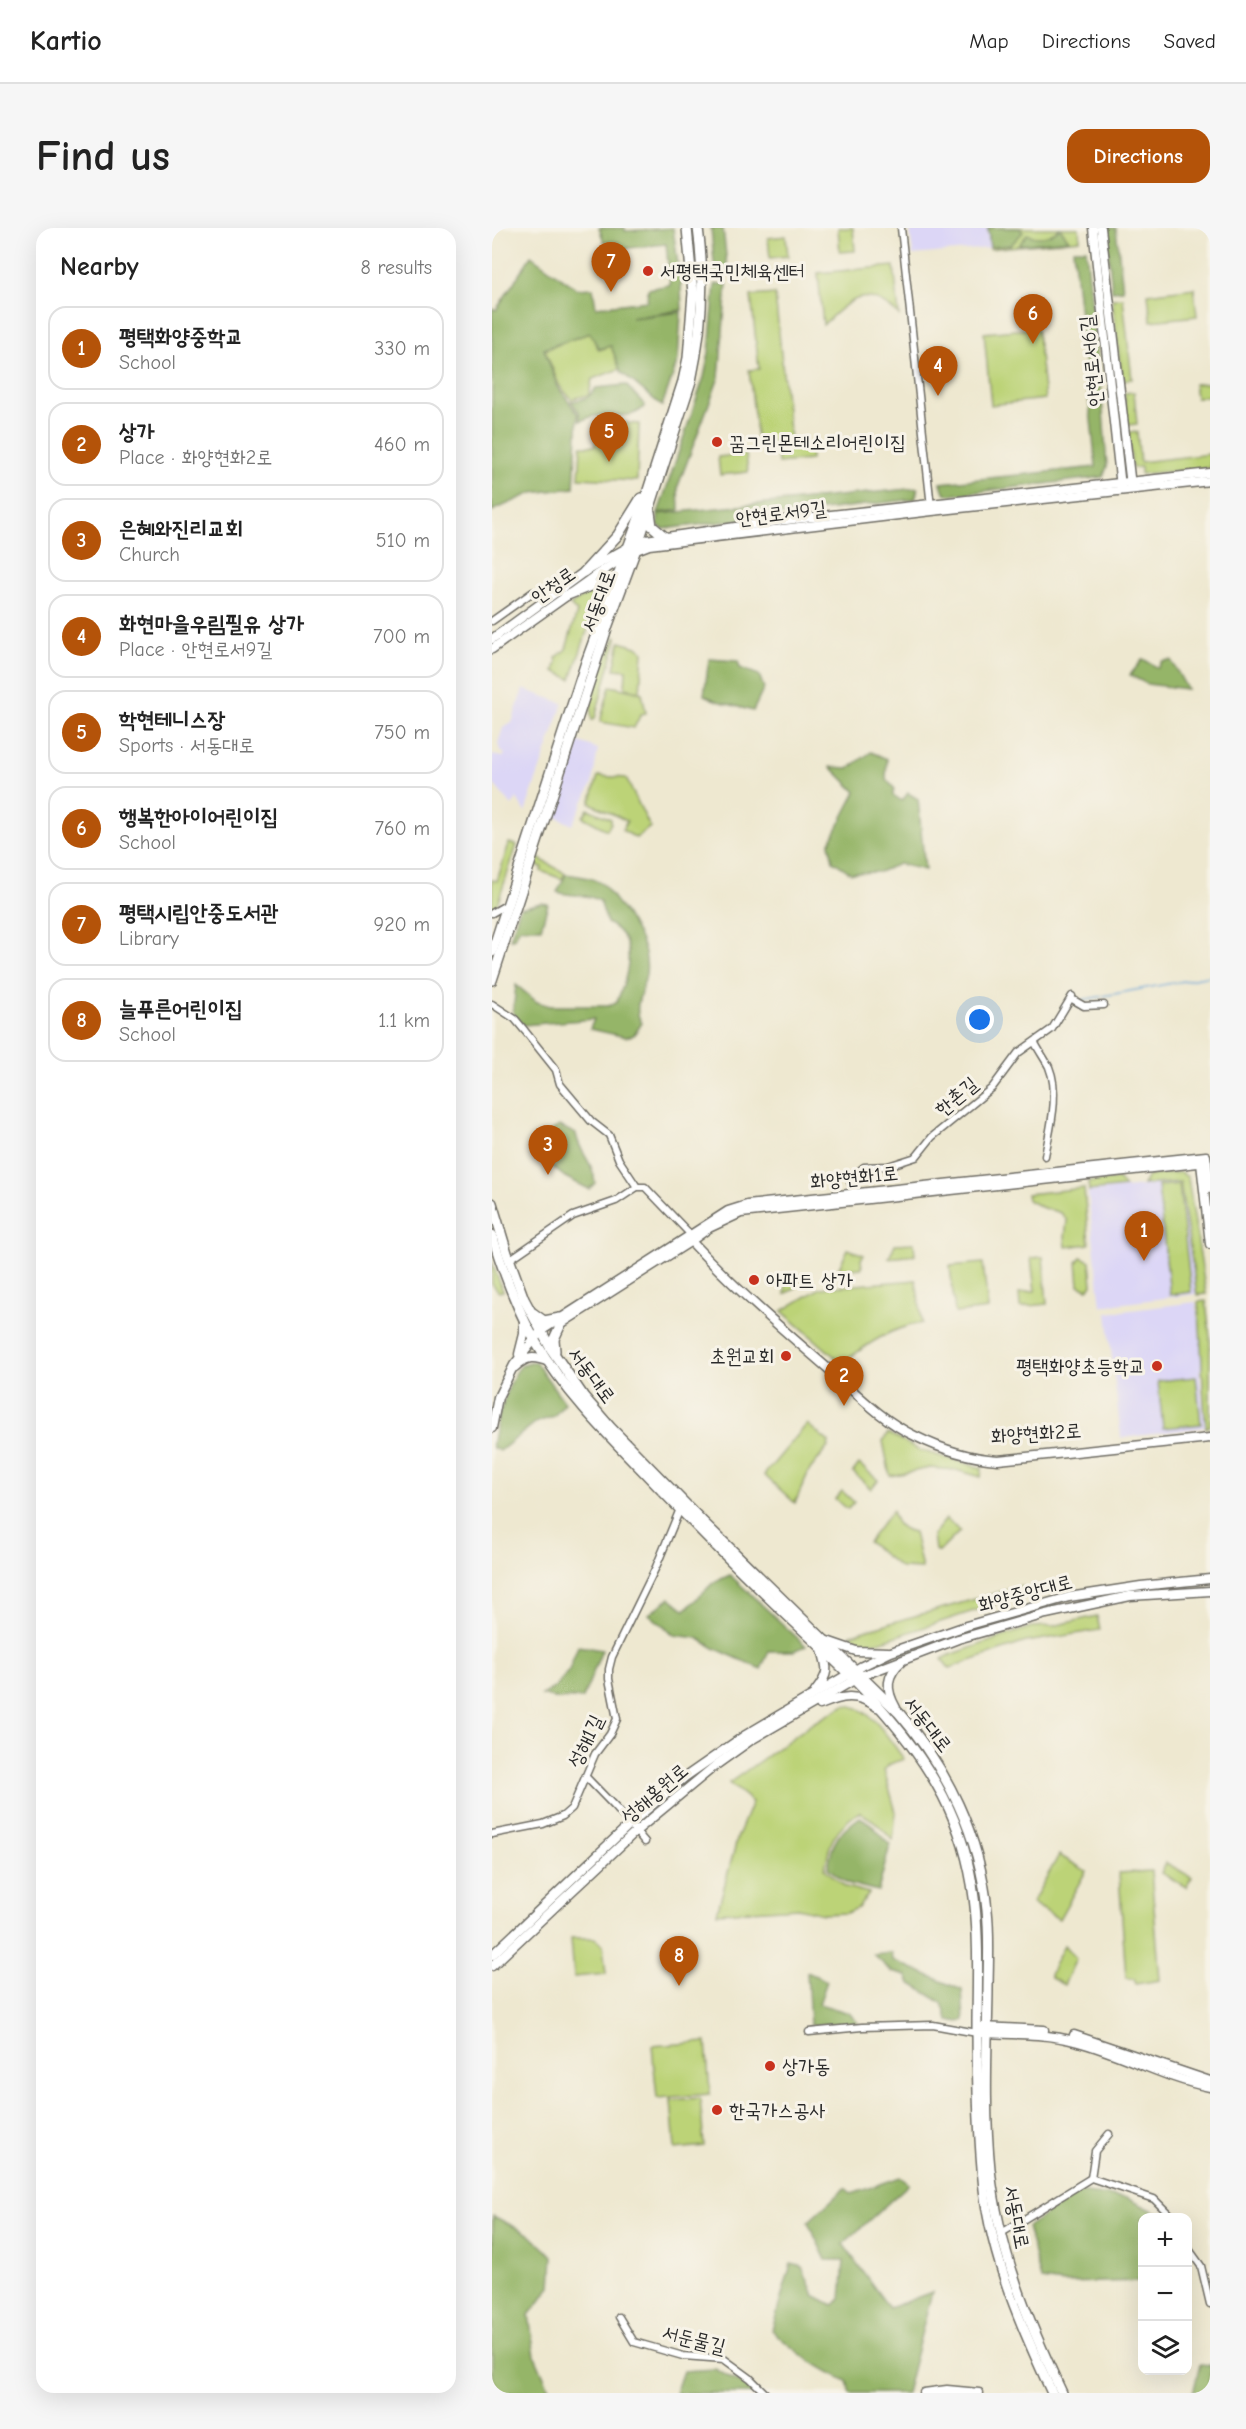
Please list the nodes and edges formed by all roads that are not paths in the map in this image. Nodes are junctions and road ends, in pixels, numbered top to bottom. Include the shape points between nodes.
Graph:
1 (687, 228) edge
2 (698, 228) edge
3 (901, 228) edge
4 (1093, 228) edge
5 (1101, 228) edge
6 (1210, 473) edge
7 (1210, 481) edge
8 (649, 486) junction
9 (1126, 486) junction
10 (931, 507) junction
11 (650, 508) junction
12 (664, 536) junction
13 (635, 546) junction
14 (626, 556) junction
15 (584, 572) junction
16 (533, 592) dead end
17 (565, 596) junction
18 (606, 608) junction
19 (492, 621) edge
20 (492, 639) edge
21 (492, 649) edge
22 (506, 905) junction
23 (492, 913) edge
24 (492, 952) edge
25 (492, 980) edge
26 (492, 1004) edge
27 (1104, 1005) dead end
28 (1035, 1043) junction
29 (1045, 1156) dead end
30 (1204, 1159) junction
31 (637, 1187) junction
32 (1210, 1188) edge
33 (856, 1194) junction
34 (492, 1203) edge
35 (492, 1235) edge
36 (691, 1238) junction
37 (1210, 1244) edge
38 (509, 1260) junction
39 (527, 1314) junction
40 (560, 1321) junction
41 (539, 1337) junction
42 (552, 1359) junction
43 (515, 1363) junction
44 (492, 1428) edge
45 (1210, 1433) edge
46 (1210, 1437) edge
47 (680, 1509) junction
48 (1210, 1579) edge
49 (1210, 1591) edge
50 (824, 1644) junction
51 (891, 1652) junction
52 (904, 1660) junction
53 (855, 1675) junction
54 (811, 1696) junction
55 (881, 1709) junction
56 (899, 1713) junction
57 (786, 1719) junction
58 (586, 1777) junction
59 (632, 1828) junction
60 (492, 1834) edge
61 (645, 1842) dead end
62 (492, 1955) edge
63 (492, 1966) edge
64 (982, 2030) junction
65 (809, 2032) dead end
66 (1150, 2064) junction
67 (1210, 2081) edge
68 (1210, 2087) edge
69 (1108, 2134) dead end
70 (1091, 2178) junction
71 (1169, 2213) edge
72 (1000, 2234) junction
73 (1192, 2254) edge
74 (1210, 2304) edge
75 (619, 2317) dead end
76 (1042, 2371) junction
77 (954, 2391) edge
78 (765, 2393) edge
79 (924, 2393) edge
80 (979, 2393) edge
81 (1042, 2393) edge
82 (1052, 2393) edge
83 (1062, 2393) edge

1 - 8 main road, 서동대로 via 693,293 688,358
2 - 11 main road, 서동대로 via 702,288 697,357
3 - 10 street
4 - 9 street, 안현로서6길
5 - 9 street, 안현로서6길
6 - 9 street
7 - 9 street, 안현로서9길
8 - 13 main road, 서동대로
8 - 15 main road via 618,535
9 - 10 street, 안현로서9길
10 - 12 street
10 - 13 street, 안현로서9길
11 - 12 main road via 652,526
11 - 13 main road, 서동대로
12 - 13 street
13 - 14 main road, 서동대로
13 - 15 street, 안청로
13 - 25 main road, 서동대로
14 - 17 street, 안청로
14 - 18 main road, 서동대로
15 - 20 street, 안청로
16 - 19 street
17 - 18 main road via 600,586
17 - 21 street, 안청로
18 - 22 main road, 서동대로
22 - 23 street
22 - 24 main road, 서동대로
26 - 31 street via 515,1019 556,1070 560,1084 609,1135 619,1160
27 - 28 street, 한촌길 via 1084,1006 1072,998 1052,1029
28 - 29 street via 1053,1083
28 - 33 street, 한촌길 via 1018,1053 992,1088 933,1137 916,1157 888,1166 864,1167 854,1174 850,1181
30 - 32 street
30 - 33 street, 화양현화1로
30 - 36 street, 화양현화1로 via 752,1211
30 - 37 street
31 - 36 street via 645,1187
31 - 38 street via 616,1201 573,1216
33 - 36 street, 화양현화1로 via 747,1205 728,1211
34 - 38 main road, 서동대로
35 - 39 main road, 서동대로 via 508,1295
36 - 40 street, 화양현화1로
36 - 45 street, 화양현화2로 via 884,1412 937,1441 978,1453 1003,1455
36 - 46 street, 화양현화2로 via 760,1310 878,1412 914,1436 948,1450 999,1460
38 - 39 main road, 서동대로
39 - 40 main road via 544,1321
39 - 41 main road, 서동대로
39 - 43 street
40 - 41 street, 화양현화1로
40 - 42 main road
41 - 42 main road, 서동대로
41 - 43 street, 화양현화1로
42 - 43 street via 531,1357
42 - 47 main road, 서동대로 via 591,1419
42 - 50 main road, 서동대로 via 611,1428
43 - 44 street via 498,1397
47 - 50 main road, 서동대로
47 - 58 street, 성해1길 via 612,1657 609,1678 617,1719
48 - 51 street, 화양중앙대로 via 1069,1597
49 - 52 street, 화양중앙대로 via 1101,1601 958,1639
50 - 51 street via 856,1651
50 - 53 main road, 서동대로
50 - 54 street via 827,1676
51 - 53 street, 화양중앙대로
52 - 53 street, 화양중앙대로
52 - 56 street via 888,1683 890,1698
53 - 54 street, 성해홍원로
53 - 55 main road, 서동대로
53 - 56 main road, 서동대로
53 - 57 street, 성해홍원로
54 - 59 street, 성해홍원로 via 712,1757
55 - 57 street via 860,1697 847,1695
55 - 64 main road, 서동대로 via 913,1748 944,1798 968,1858 978,1918
56 - 64 main road, 서동대로 via 944,1775 979,1863 988,1930
57 - 59 street, 성해홍원로
58 - 59 street
58 - 60 street, 성해1길 via 572,1808 563,1816
59 - 61 street
59 - 62 street, 성해홍원로
59 - 63 street, 성해홍원로
64 - 65 street via 933,2025
64 - 66 street via 1080,2042
64 - 72 main road, 서동대로 via 988,2149
64 - 76 main road, 서동대로 via 981,2161 989,2219 1005,2278
66 - 67 street
66 - 68 street via 1180,2079
69 - 70 street via 1095,2151
70 - 71 street via 1154,2199
70 - 72 street
72 - 83 main road, 서동대로 via 1018,2292
73 - 74 street via 1201,2266
75 - 78 street, 서둔물길 via 634,2342 683,2356 723,2359
76 - 81 main road
76 - 82 main road, 서동대로
77 - 79 street
77 - 80 street

